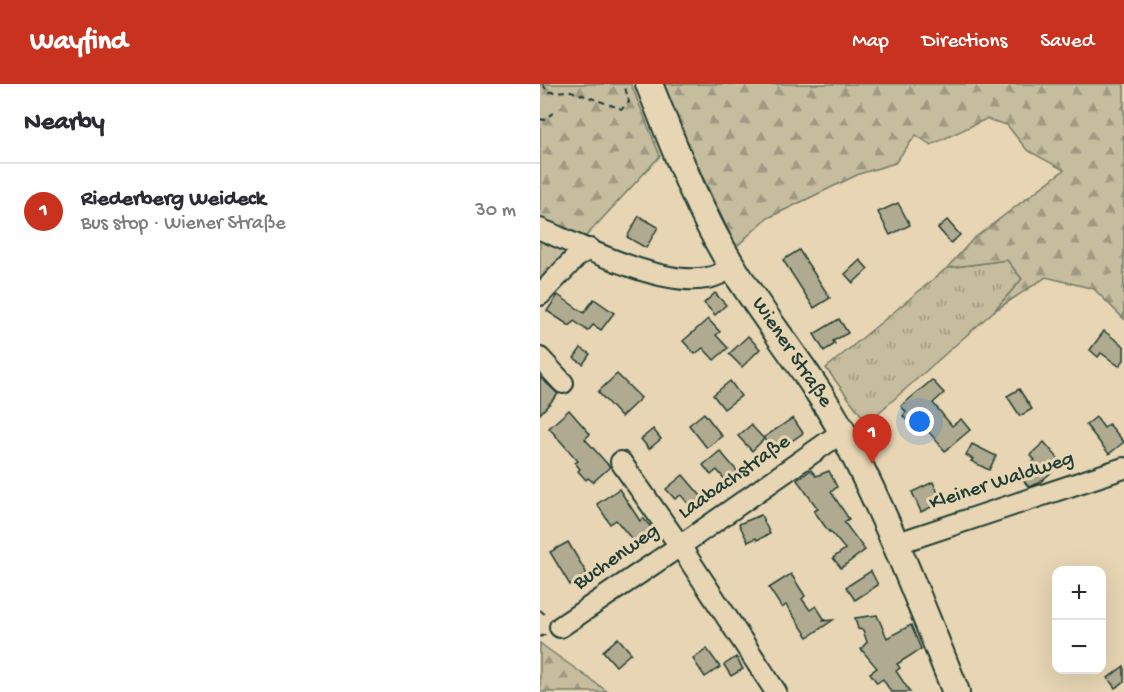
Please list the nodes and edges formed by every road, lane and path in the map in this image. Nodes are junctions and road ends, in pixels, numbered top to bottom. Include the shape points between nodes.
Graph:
1 (543, 84) edge
2 (624, 84) edge
3 (648, 84) edge
4 (553, 113) dead end
5 (541, 119) edge
6 (540, 230) edge
7 (590, 249) junction
8 (733, 268) junction
9 (540, 295) edge
10 (540, 358) edge
11 (563, 383) dead end
12 (842, 432) junction
13 (621, 462) dead end
14 (1124, 468) edge
15 (895, 544) junction
16 (680, 546) junction
17 (560, 627) dead end
18 (776, 692) edge
19 (956, 692) edge

1 - 2 path via 547,92 571,91 622,109 629,102
3 - 8 main road, Wiener Straße via 708,224
4 - 5 path
6 - 7 street
7 - 8 street via 677,280 708,278
7 - 9 street via 578,255
8 - 12 main road, Wiener Straße
10 - 11 street
12 - 15 main road, Wiener Straße
12 - 16 street, Laabachstraße
13 - 16 street, Buchenweg
14 - 15 street, Kleiner Waldweg
15 - 19 main road, Wiener Straße
16 - 17 street, Buchenweg
16 - 18 street, Laabachstraße

